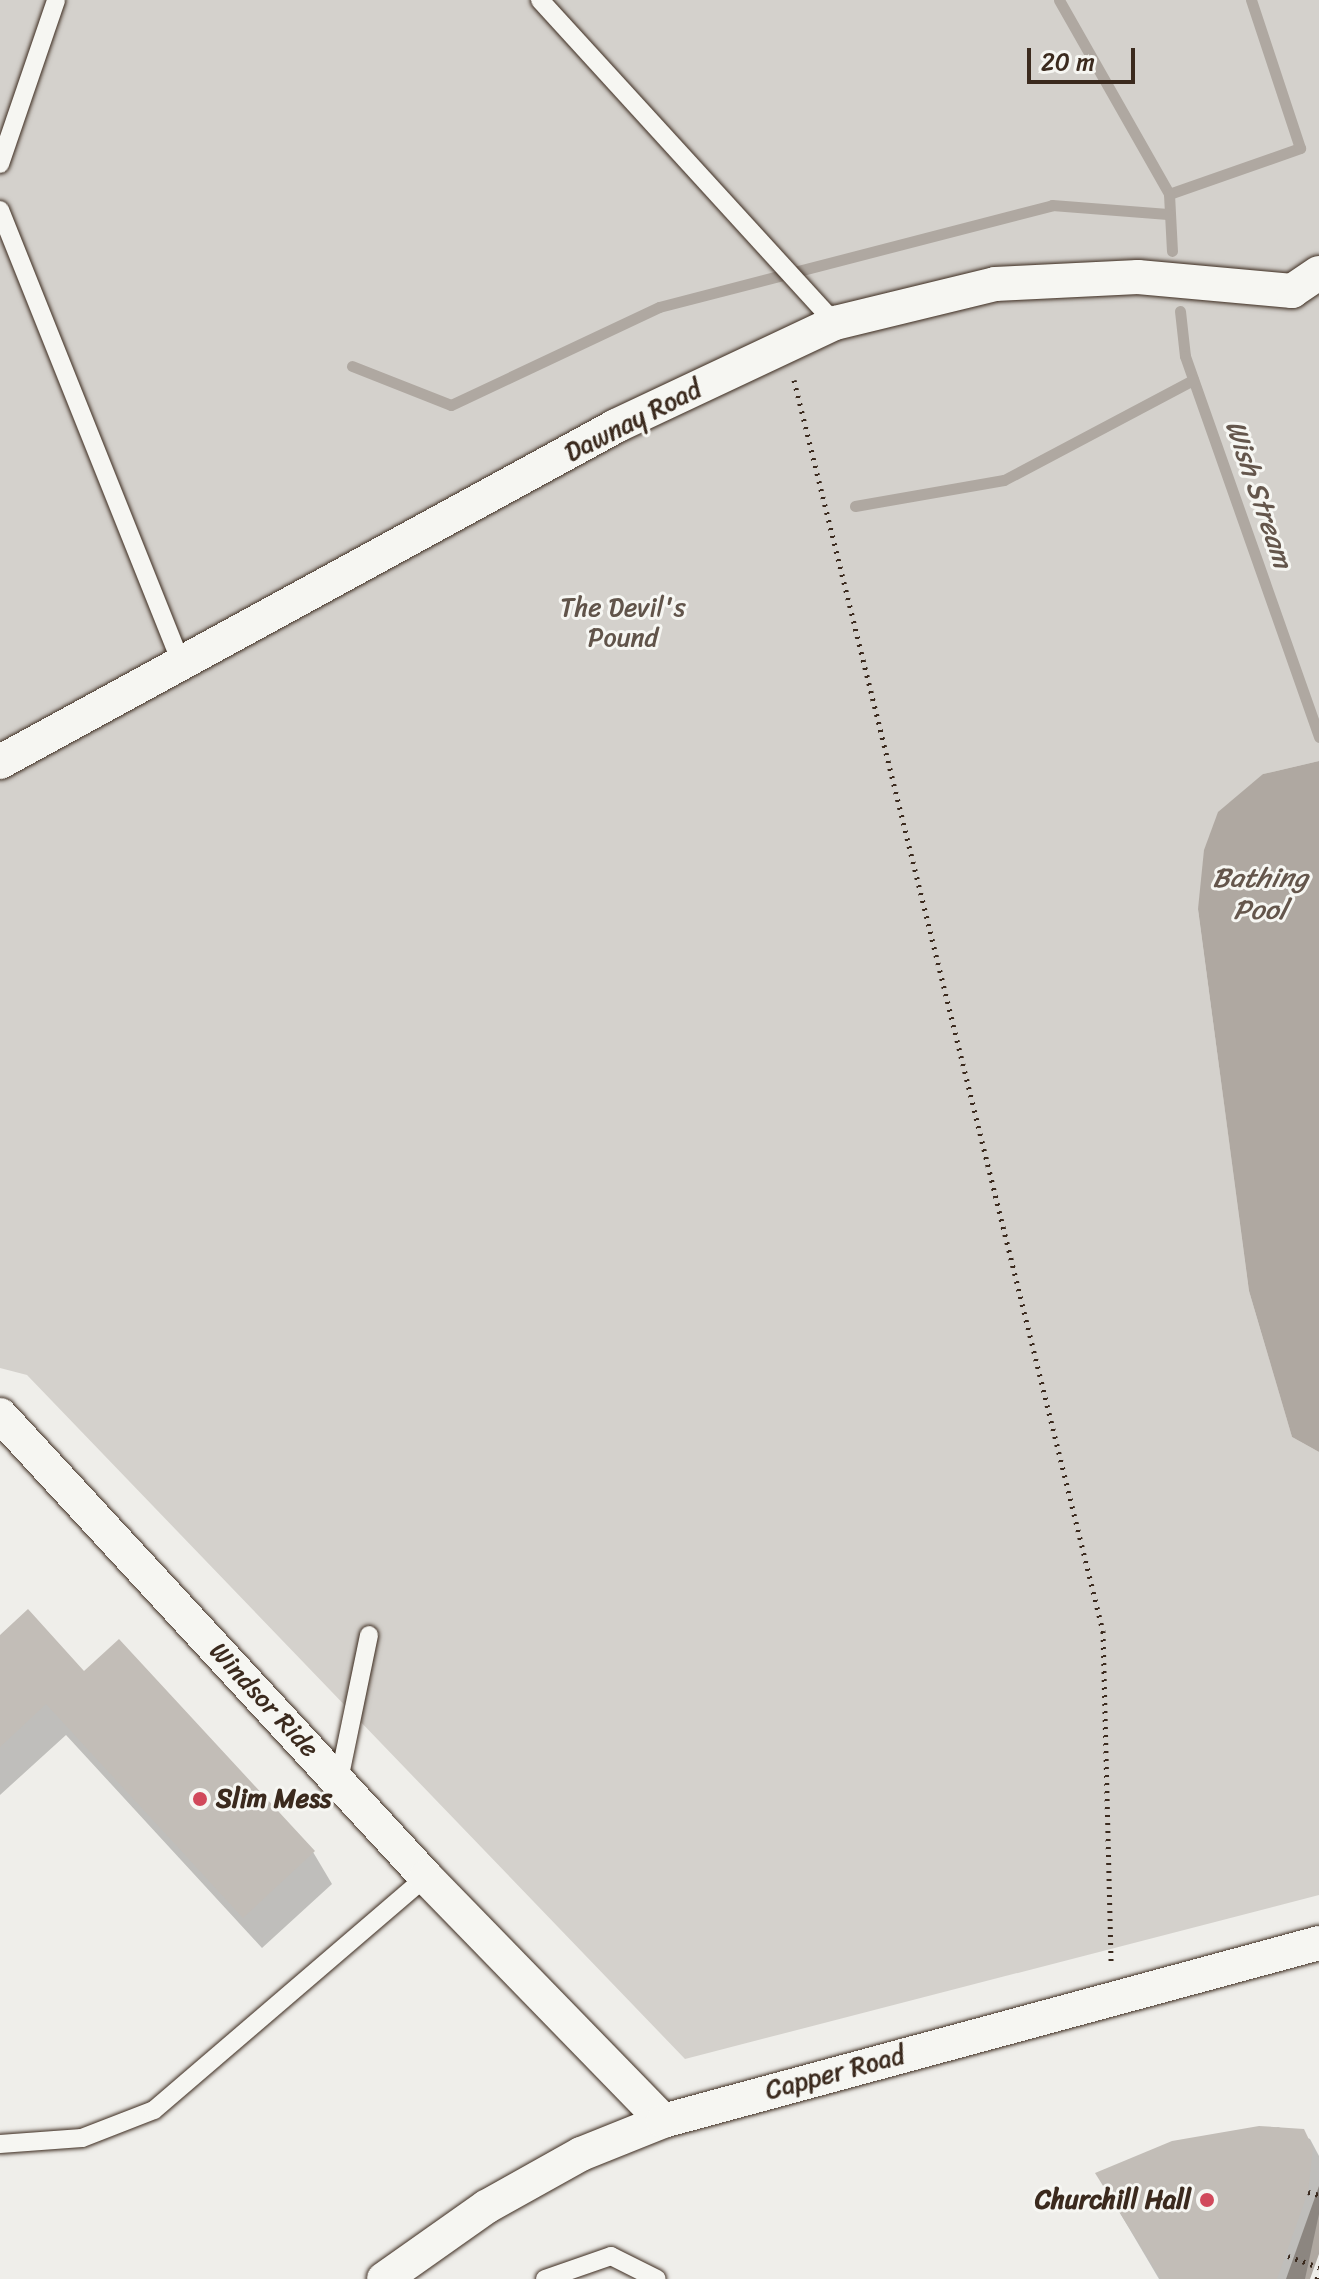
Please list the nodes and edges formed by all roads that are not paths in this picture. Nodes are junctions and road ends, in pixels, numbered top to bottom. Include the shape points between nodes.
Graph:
1 (56, 0) edge
2 (540, 0) edge
3 (0, 164) edge
4 (0, 210) edge
5 (1319, 273) edge
6 (835, 323) junction
7 (183, 667) junction
8 (0, 762) edge
9 (0, 1415) edge
10 (369, 1635) dead end
11 (339, 1780) junction
12 (426, 1877) junction
13 (1319, 1943) edge
14 (663, 2121) junction
15 (0, 2144) edge
16 (384, 2279) edge
17 (545, 2279) edge
18 (657, 2279) edge

1 - 3 lane
2 - 6 lane
4 - 7 lane
5 - 6 street, Dawnay Road via 1292,291 1138,277 995,284
6 - 7 street, Dawnay Road via 616,426
7 - 8 street, Dawnay Road
9 - 11 street, Windsor Ride
10 - 11 lane
11 - 12 street, Windsor Ride
12 - 14 street, Windsor Ride
12 - 15 lane via 154,2110 82,2138
13 - 14 street, Capper Road
14 - 16 street, Capper Road via 581,2154 499,2199
17 - 18 lane via 611,2256

